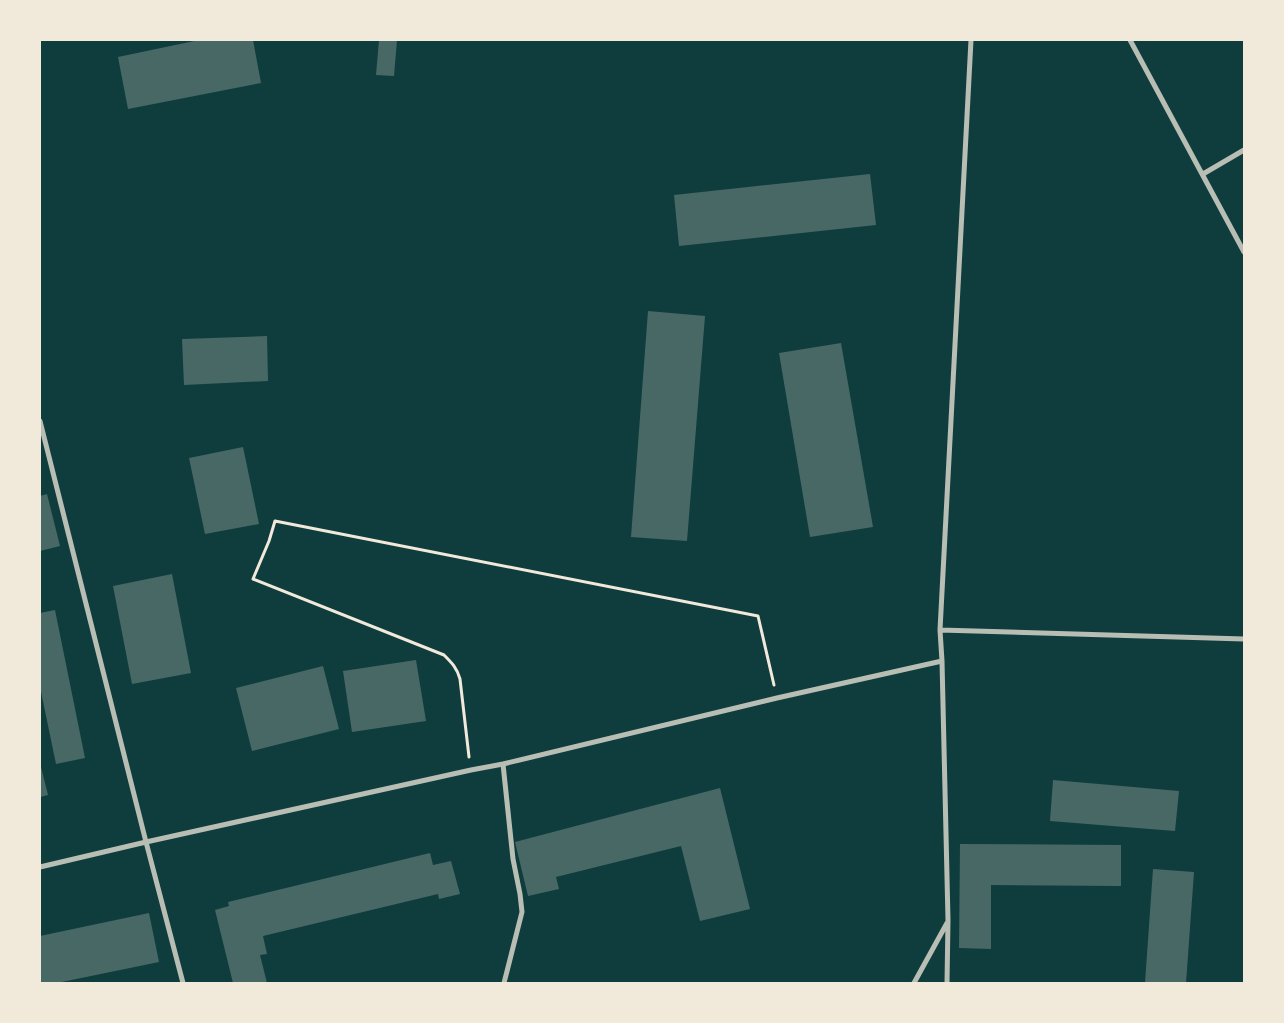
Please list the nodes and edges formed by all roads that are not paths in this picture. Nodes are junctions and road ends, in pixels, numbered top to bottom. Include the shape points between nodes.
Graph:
1 (971, 40) edge
2 (1130, 40) edge
3 (1244, 150) edge
4 (1203, 174) junction
5 (1244, 252) edge
6 (40, 421) edge
7 (940, 630) junction
8 (1244, 639) edge
9 (942, 661) junction
10 (502, 764) junction
11 (146, 842) junction
12 (40, 867) edge
13 (948, 920) junction
14 (183, 983) edge
15 (504, 983) edge
16 (914, 983) edge
17 (947, 983) edge

1 - 7 street
2 - 4 street
3 - 4 street
4 - 5 street
6 - 11 street
7 - 8 street
7 - 9 street
9 - 10 street
9 - 13 street
10 - 11 street
10 - 15 street via 522,912
11 - 12 street
11 - 14 street
13 - 16 street
13 - 17 street

